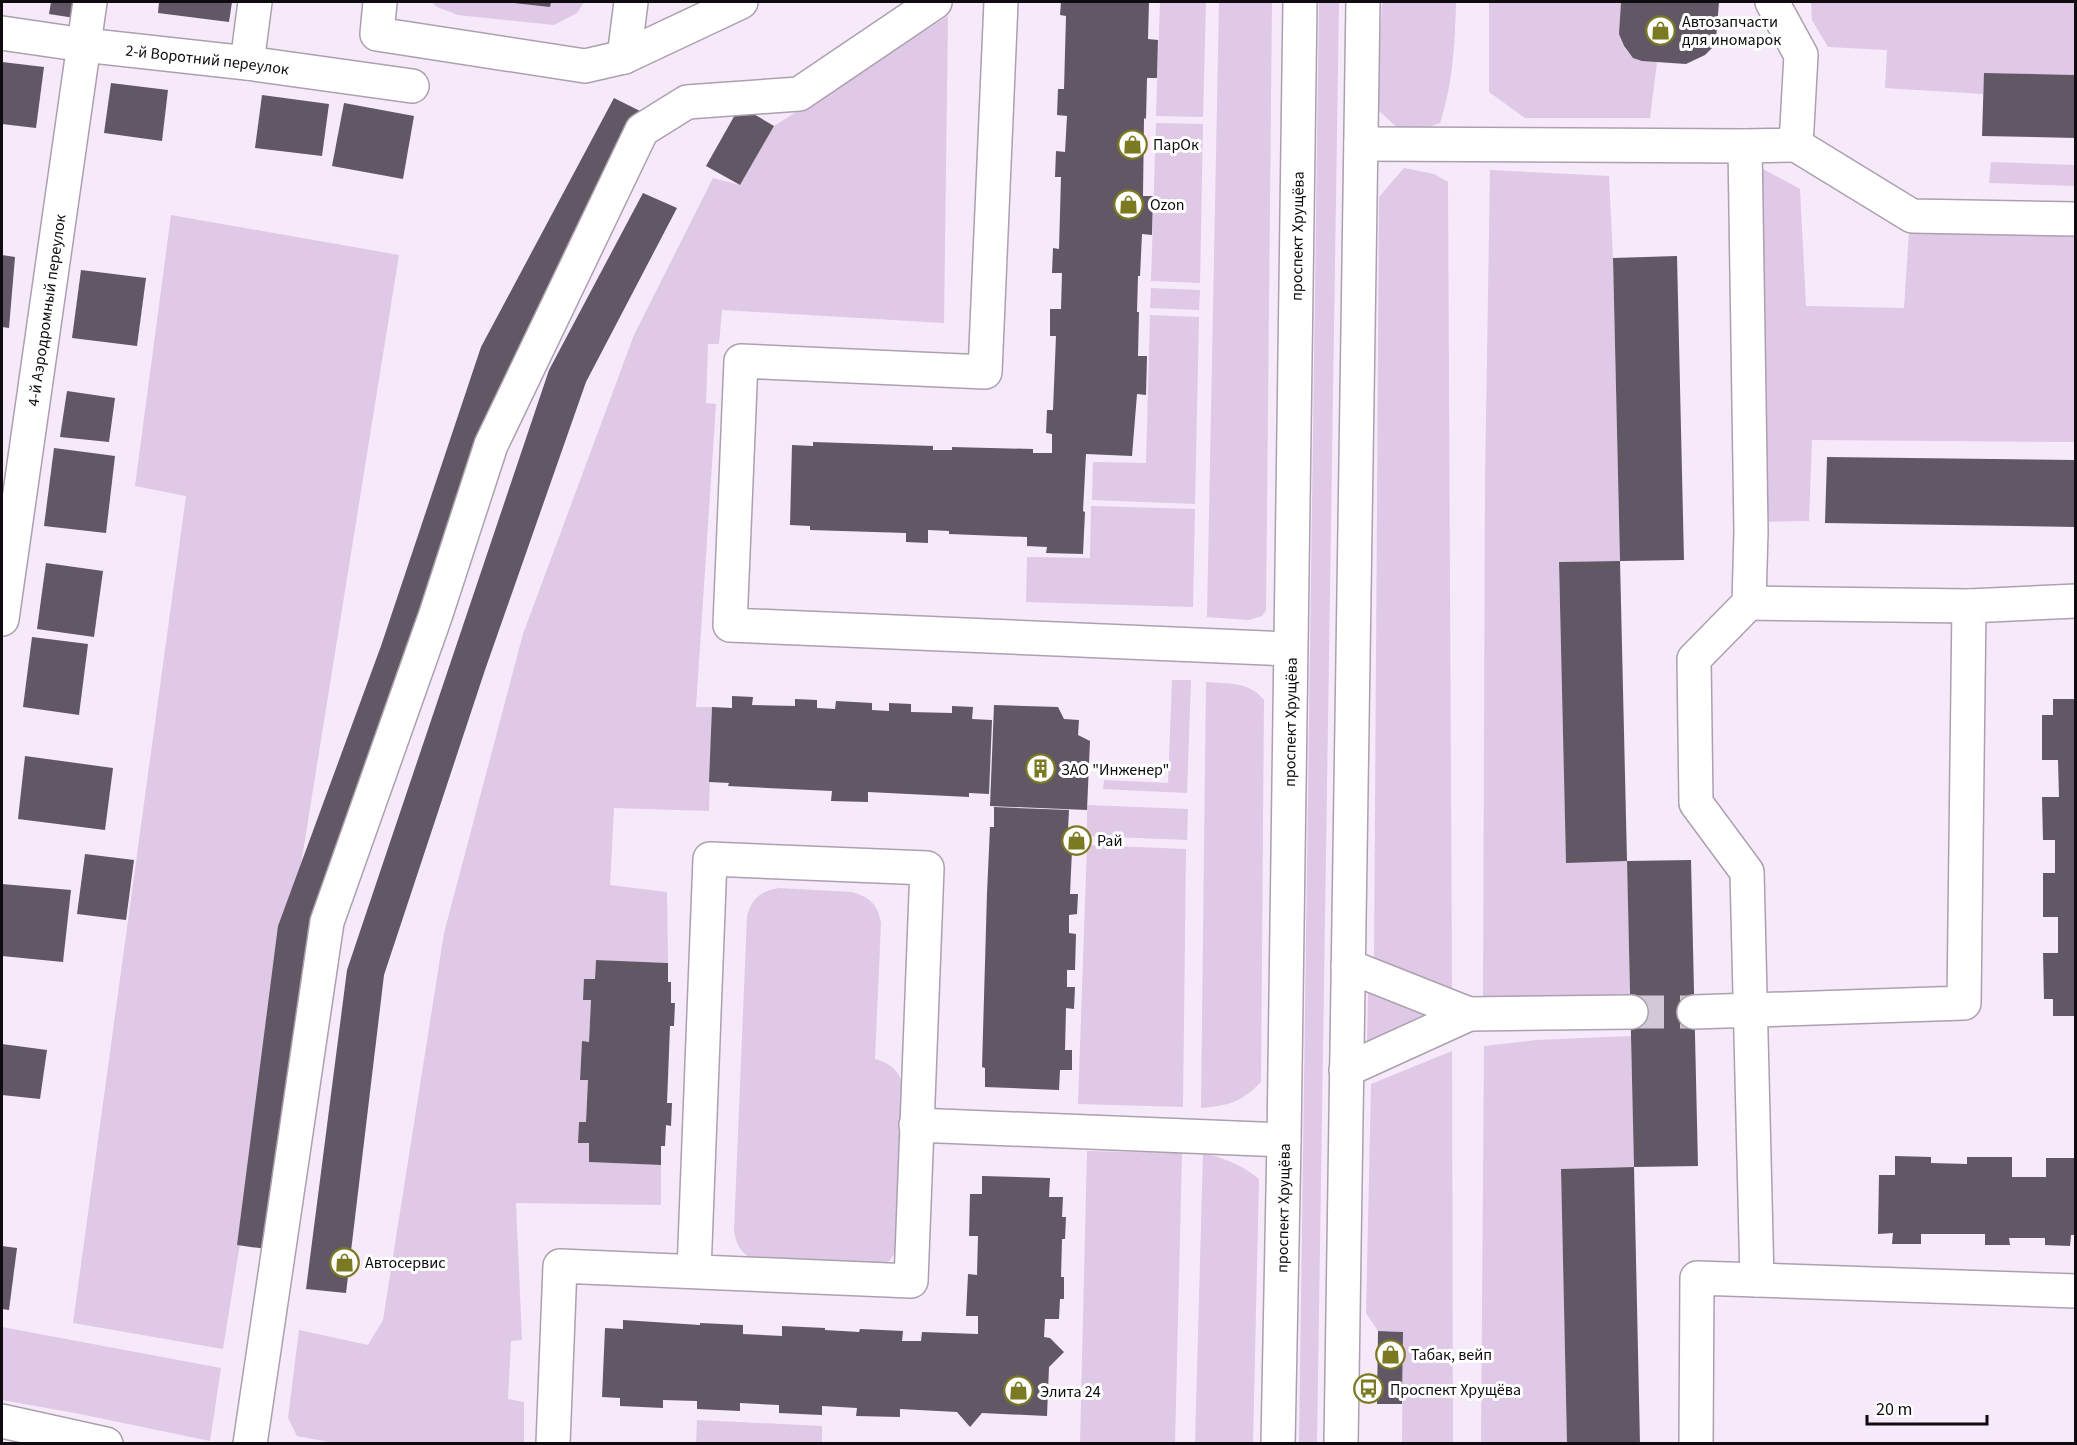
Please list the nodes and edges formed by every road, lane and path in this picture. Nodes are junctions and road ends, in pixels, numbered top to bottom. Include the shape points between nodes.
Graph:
1 (90, 2) edge
2 (255, 2) edge
3 (380, 2) edge
4 (631, 2) edge
5 (741, 2) edge
6 (935, 2) edge
7 (1001, 2) edge
8 (1300, 2) edge
9 (1363, 2) edge
10 (1772, 2) edge
11 (2, 33) edge
12 (84, 45) junction
13 (624, 57) junction
14 (247, 63) junction
15 (412, 86) dead end
16 (1360, 144) junction
17 (1796, 145) junction
18 (1745, 146) junction
19 (2076, 219) edge
20 (2076, 601) edge
21 (1749, 603) junction
22 (1969, 606) junction
23 (2, 619) edge
24 (1290, 649) junction
25 (1348, 966) junction
26 (1750, 1009) junction
27 (1630, 1012) tunnel mouth
28 (1694, 1012) tunnel mouth
29 (1469, 1014) junction
30 (1346, 1070) junction
31 (916, 1125) junction
32 (1284, 1140) junction
33 (694, 1271) junction
34 (1757, 1280) junction
35 (2076, 1291) edge
36 (2, 1421) edge
37 (47, 1437) edge
38 (106, 1443) edge
39 (250, 1443) edge
40 (553, 1443) edge
41 (1278, 1443) edge
42 (1341, 1443) edge
43 (1696, 1443) edge

1 - 12 main road, 4-й Аэродромный переулок
2 - 14 main road
3 - 13 main road via 377,34 585,66
4 - 13 main road
5 - 13 main road
6 - 39 main road via 799,94 687,102 642,130 491,445 327,922
7 - 24 main road via 985,372 741,361 730,625
8 - 24 main road, проспект Хрущёва
9 - 16 main road
10 - 17 main road via 1801,55
11 - 12 main road, 2-й Воротний переулок
12 - 14 main road, 2-й Воротний переулок
12 - 23 main road, 4-й Аэродромный переулок
14 - 15 main road, 2-й Воротний переулок
16 - 18 main road
16 - 25 main road
17 - 18 main road
17 - 19 main road via 1912,216
18 - 21 main road
20 - 22 main road
21 - 22 main road
21 - 26 main road via 1694,659 1694,671 1696,803 1747,872
22 - 26 main road via 1964,1003
24 - 32 main road, проспект Хрущёва
25 - 29 main road
25 - 30 main road
26 - 28 main road
26 - 34 main road
27 - 29 main road
29 - 30 main road
30 - 42 main road
31 - 32 main road
31 - 33 main road via 911,1281
31 - 33 main road via 927,868 710,859
32 - 41 main road, проспект Хрущёва
33 - 40 main road via 560,1266
34 - 35 main road
34 - 43 main road via 1697,1278
36 - 37 main road
37 - 38 main road

